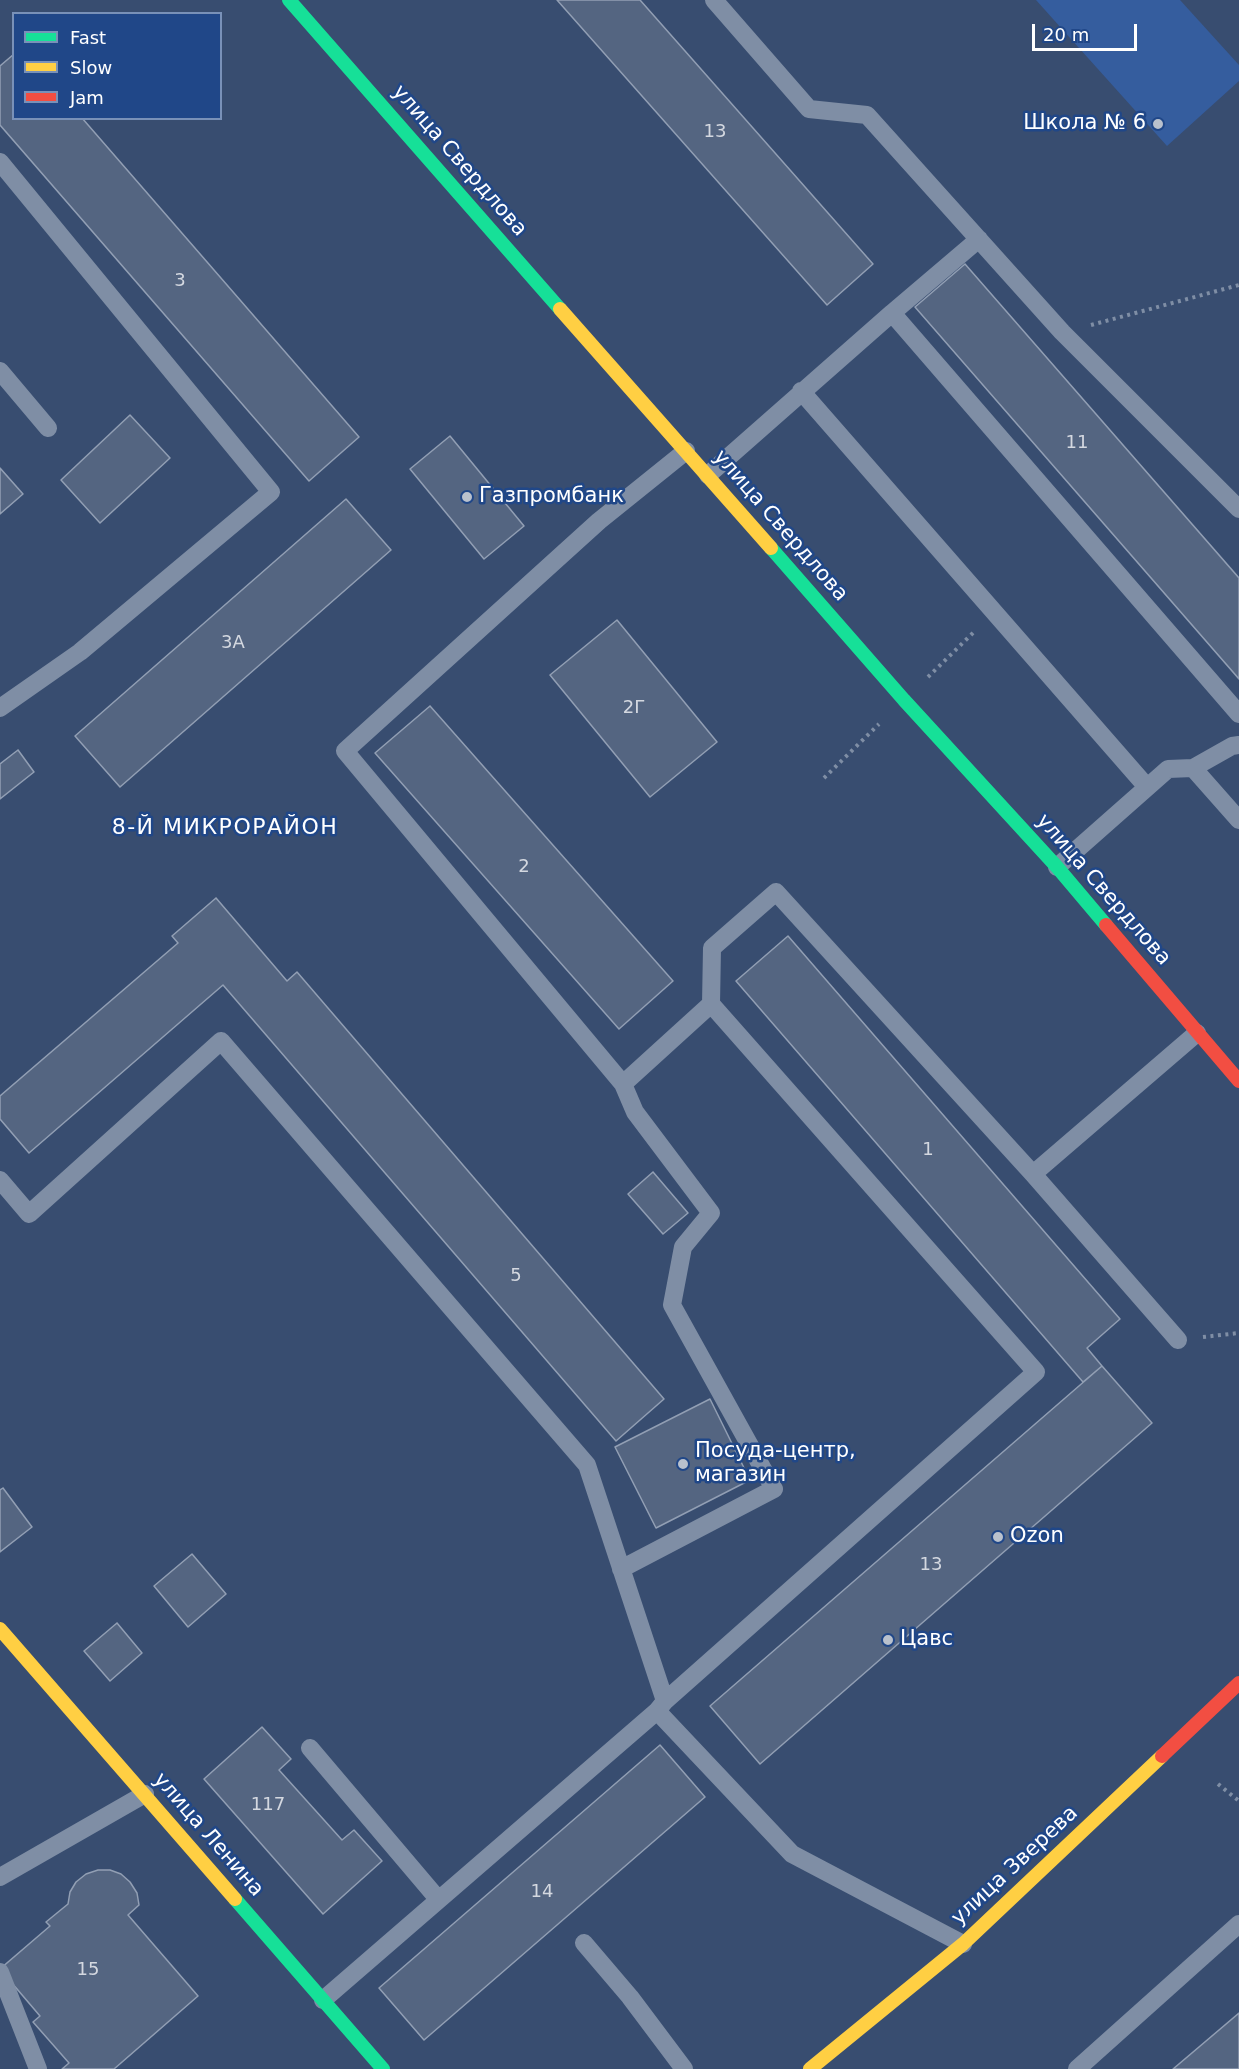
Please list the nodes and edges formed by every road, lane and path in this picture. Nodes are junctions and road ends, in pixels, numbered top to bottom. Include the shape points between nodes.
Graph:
1 (289, 0) edge
2 (714, 0) edge
3 (0, 162) edge
4 (979, 239) junction
5 (1239, 285) edge
6 (892, 313) junction
7 (1062, 333) junction
8 (0, 371) edge
9 (801, 392) junction
10 (48, 429) dead end
11 (687, 451) junction
12 (708, 475) junction
13 (1239, 509) edge
14 (0, 708) edge
15 (1239, 714) edge
16 (1239, 745) edge
17 (1194, 768) junction
18 (1147, 787) junction
19 (1239, 820) edge
20 (1057, 867) junction
21 (711, 1004) junction
22 (1197, 1033) junction
23 (1239, 1082) edge
24 (623, 1084) junction
25 (1033, 1174) junction
26 (0, 1180) edge
27 (1239, 1333) edge
28 (1178, 1340) joint
29 (621, 1569) junction
30 (0, 1629) edge
31 (1239, 1683) edge
32 (661, 1706) junction
33 (310, 1748) dead end
34 (1218, 1784) dead end
35 (145, 1794) junction
36 (1239, 1801) edge
37 (0, 1877) edge
38 (438, 1899) junction
39 (1239, 1924) edge
40 (584, 1943) dead end
41 (963, 1944) junction
42 (0, 1972) edge
43 (323, 2000) junction
44 (38, 2069) edge
45 (383, 2069) edge
46 (684, 2069) edge
47 (810, 2069) edge
48 (1077, 2069) edge

1 - 11 main road, улица Свердлова
2 - 4 lane via 809,109 867,115
3 - 14 lane via 271,492 80,652
4 - 6 lane
4 - 7 lane
5 - 7 path
6 - 9 lane
6 - 15 lane
7 - 13 lane
8 - 10 lane
9 - 12 lane
9 - 18 lane
11 - 12 main road, улица Свердлова
11 - 24 lane via 599,521 345,751
12 - 20 main road, улица Свердлова via 904,700
16 - 17 lane
17 - 18 lane via 1168,769
17 - 19 lane
18 - 20 lane
20 - 22 main road, улица Свердлова
21 - 24 lane
21 - 25 lane via 712,948 776,892
21 - 32 lane via 1036,1372
22 - 23 main road, улица Свердлова
22 - 25 lane
24 - 29 lane via 635,1112 711,1213 683,1247 672,1305 774,1489
25 - 28 lane
26 - 29 lane via 29,1214 221,1041 587,1465
27 - 28 path
29 - 32 lane
30 - 35 main road, улица Ленина
31 - 41 main road, улица Зверева
32 - 38 lane
32 - 41 lane via 792,1854
33 - 38 lane
34 - 36 path
35 - 37 lane
35 - 43 main road, улица Ленина
38 - 43 lane
39 - 48 lane
40 - 46 lane
41 - 47 main road, улица Зверева
42 - 44 lane
43 - 45 main road, улица Ленина

